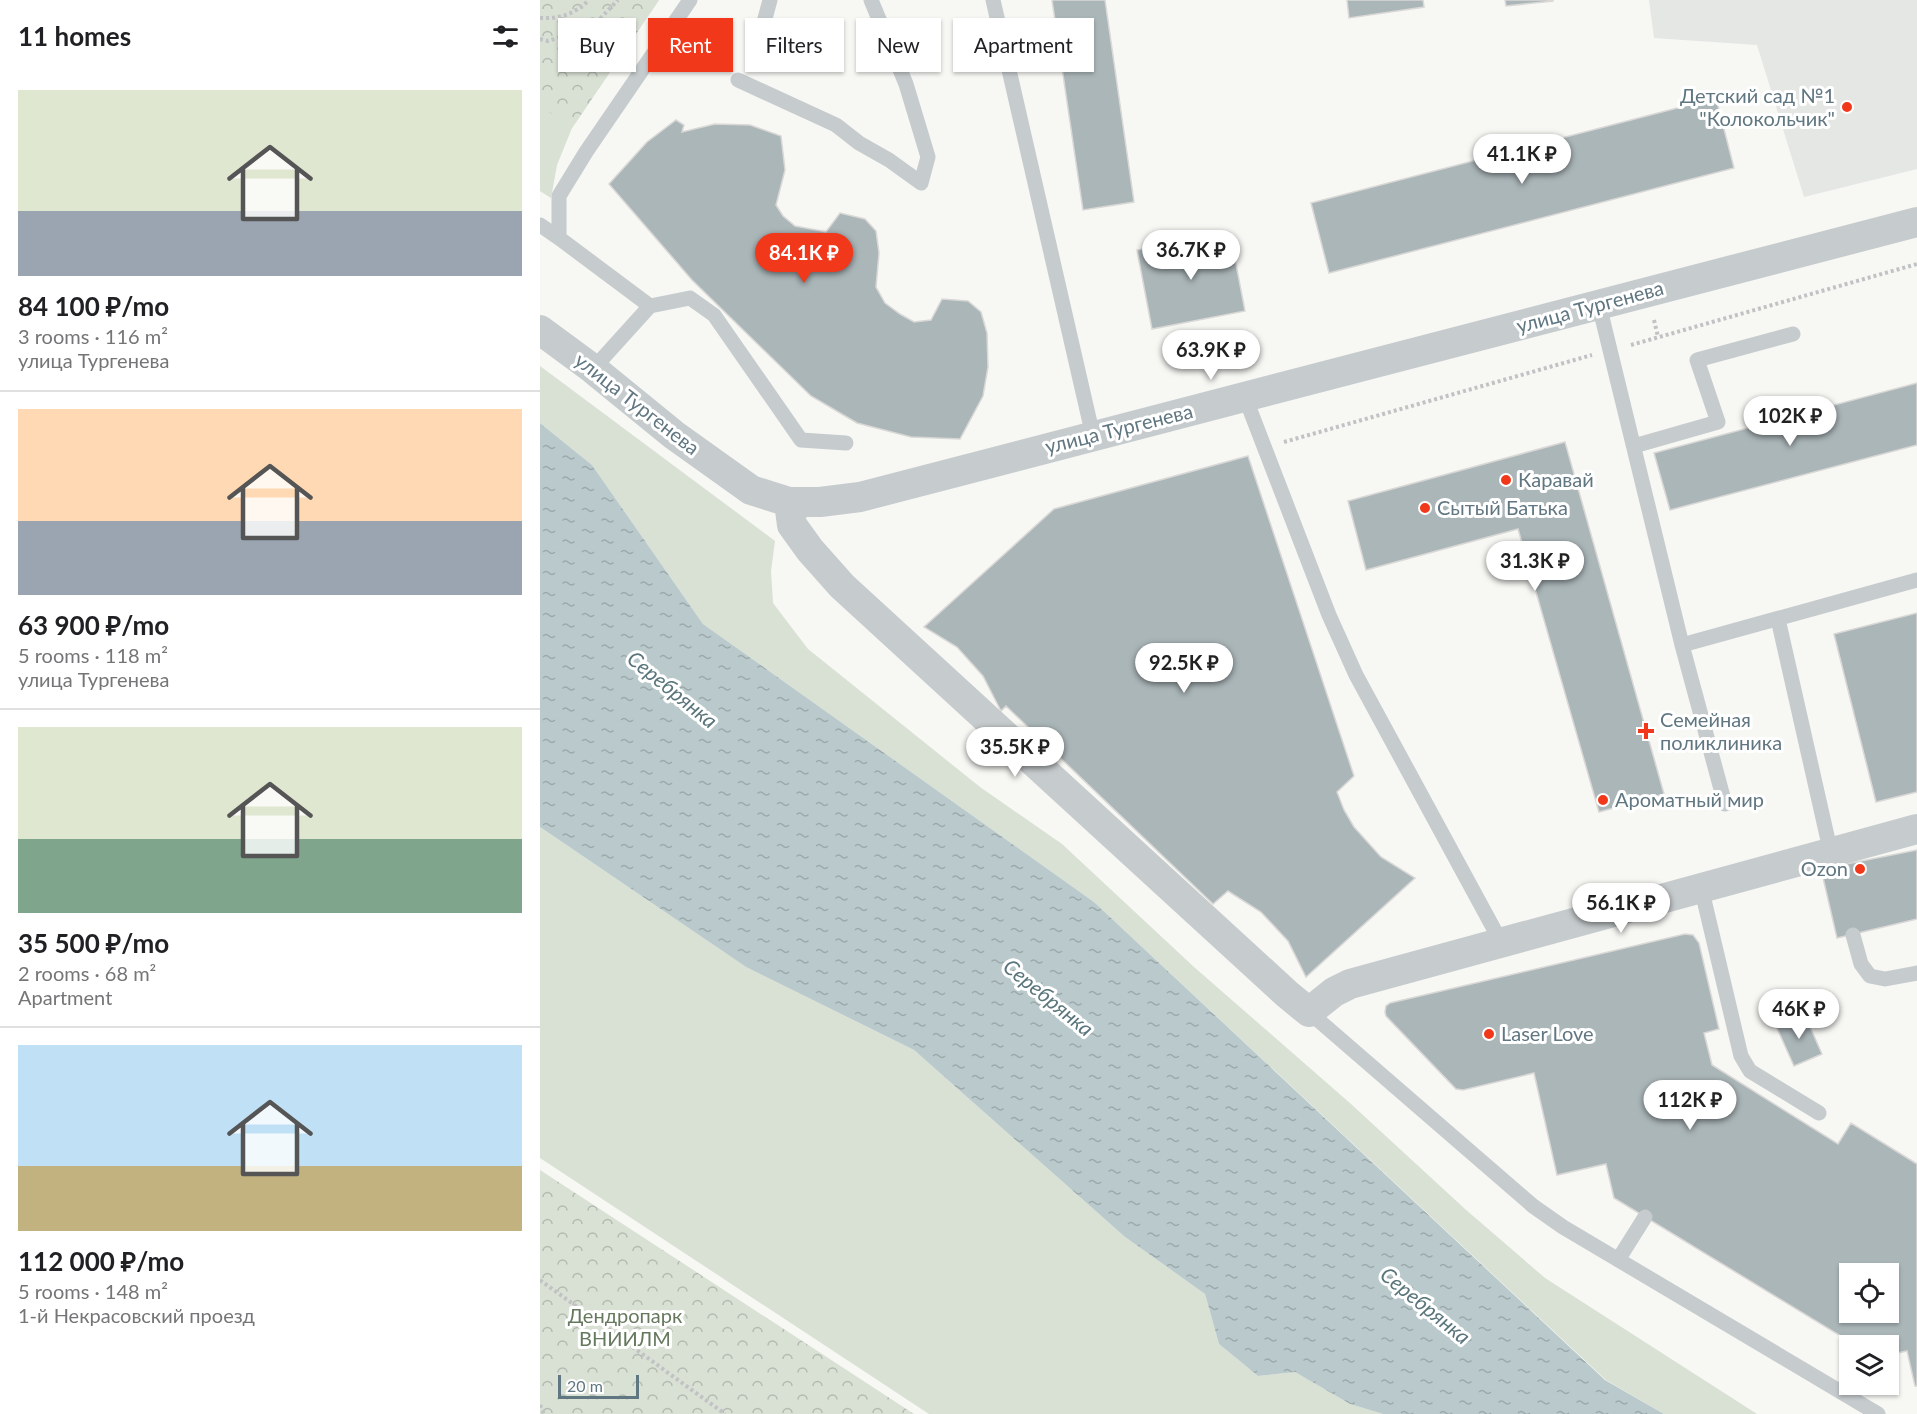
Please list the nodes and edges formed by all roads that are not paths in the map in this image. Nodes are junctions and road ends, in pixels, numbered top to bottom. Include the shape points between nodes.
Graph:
1 (690, 0) edge
2 (770, 0) edge
3 (871, 0) edge
4 (993, 0) edge
5 (765, 18) edge
6 (738, 80) dead end
7 (1917, 222) edge
8 (540, 225) edge
9 (559, 238) junction
10 (1599, 305) junction
11 (650, 306) junction
12 (540, 330) edge
13 (1793, 334) dead end
14 (593, 369) junction
15 (1245, 397) junction
16 (1093, 436) junction
17 (846, 443) dead end
18 (1634, 446) junction
19 (789, 502) junction
20 (1917, 580) edge
21 (1778, 619) junction
22 (1682, 645) junction
23 (1725, 804) dead end
24 (1917, 828) edge
25 (1833, 859) junction
26 (1701, 887) junction
27 (1853, 935) dead end
28 (1501, 942) junction
29 (1917, 973) edge
30 (1309, 1012) junction
31 (1819, 1113) dead end
32 (1645, 1217) dead end
33 (1618, 1260) junction
34 (1878, 1414) edge

1 - 9 lane via 559,196
2 - 5 lane
3 - 6 lane via 906,84 928,157 921,183 836,125
4 - 16 lane
7 - 10 street, улица Тургенева
8 - 9 lane
9 - 11 lane
10 - 15 street, улица Тургенева
10 - 18 lane
11 - 14 lane
11 - 17 lane via 690,298 714,315 801,440
12 - 14 street, улица Тургенева
13 - 18 lane via 1697,360 1718,422
14 - 19 street, улица Тургенева via 674,435 751,490
15 - 16 street, улица Тургенева
15 - 28 lane via 1356,675
16 - 19 street, улица Тургенева via 860,497
18 - 22 lane
19 - 30 street via 792,525 842,586
20 - 21 lane
21 - 22 lane
21 - 25 lane
22 - 23 lane
24 - 25 street
25 - 26 street
26 - 28 street
26 - 31 lane via 1741,1056 1750,1071
27 - 29 lane via 1870,976 1885,979
28 - 30 street via 1350,984
30 - 33 lane via 1533,1206
32 - 33 lane
33 - 34 lane

